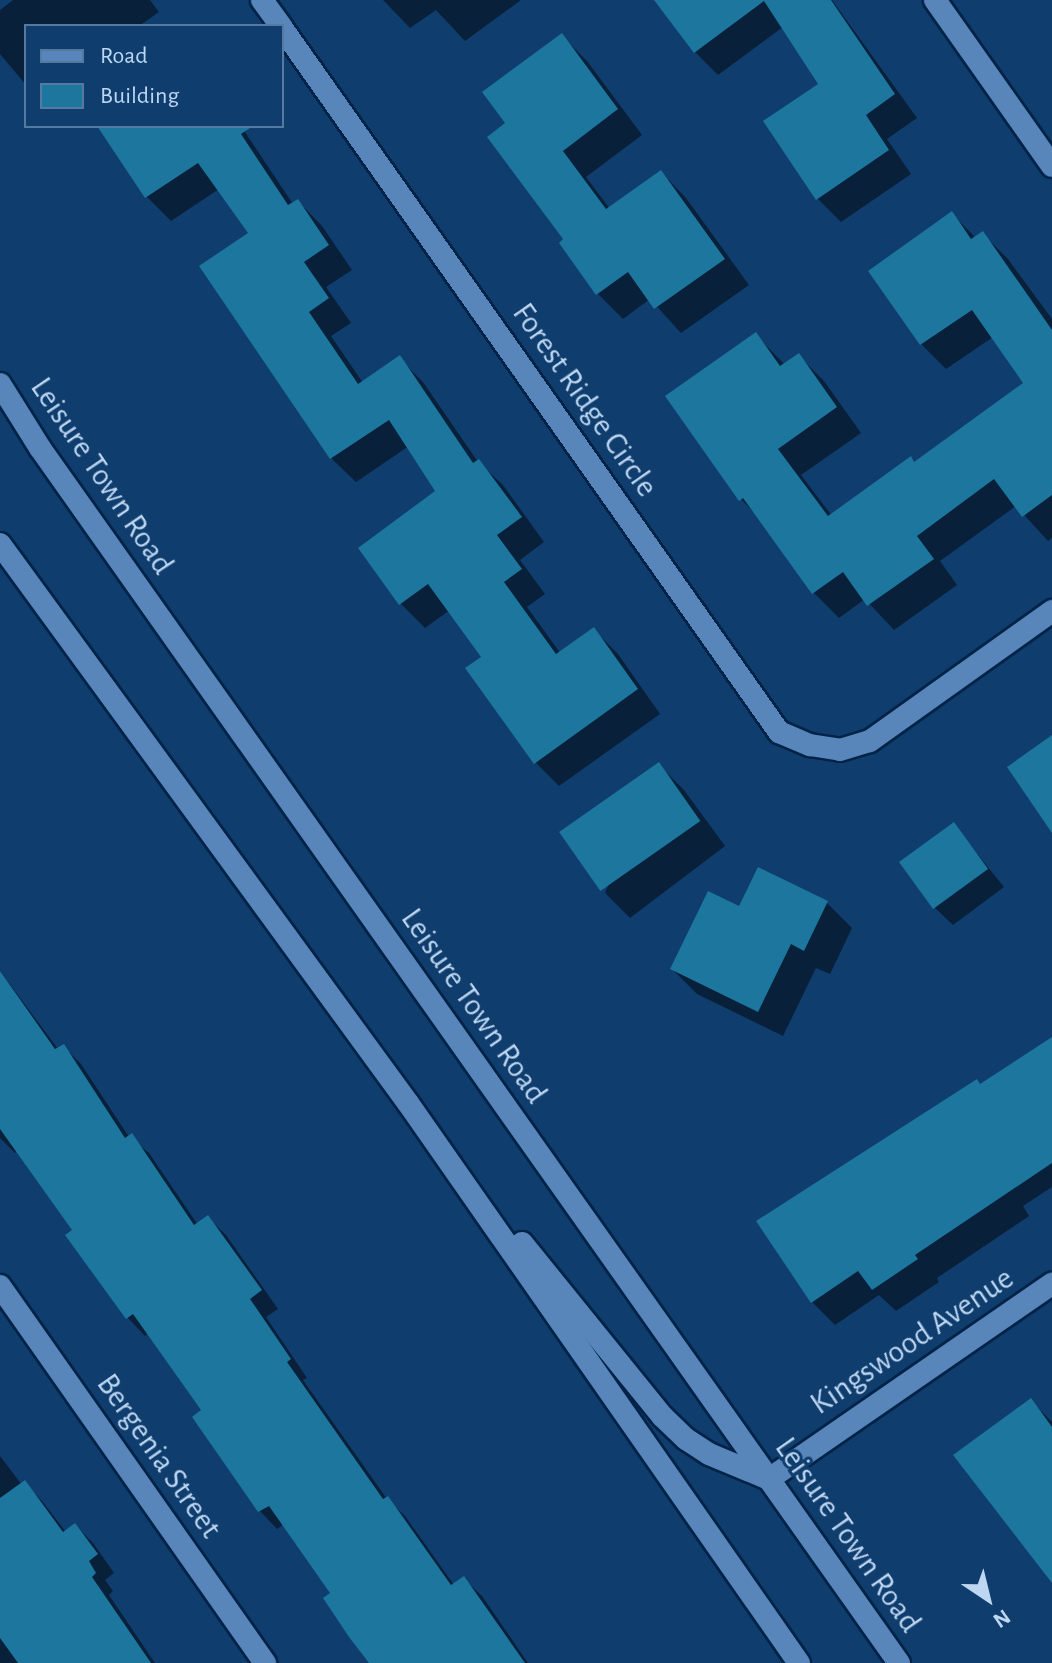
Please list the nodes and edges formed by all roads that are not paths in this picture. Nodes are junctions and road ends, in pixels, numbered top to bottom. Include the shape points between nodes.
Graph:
1 (262, 0) edge
2 (935, 0) edge
3 (279, 24) edge
4 (284, 31) edge
5 (1052, 166) edge
6 (0, 384) edge
7 (0, 544) edge
8 (1052, 611) edge
9 (408, 1103) junction
10 (1052, 1284) edge
11 (0, 1286) edge
12 (769, 1479) junction
13 (265, 1663) edge
14 (799, 1663) edge
15 (899, 1663) edge

1 - 3 main road, Forest Ridge Circle
2 - 5 main road
4 - 8 main road, Forest Ridge Circle via 779,732 840,750 870,741
6 - 12 main road, Leisure Town Road
7 - 9 main road
9 - 12 main road via 662,1416 709,1454
9 - 14 main road
10 - 12 main road, Kingswood Avenue
11 - 13 main road, Bergenia Street
12 - 15 main road, Leisure Town Road

